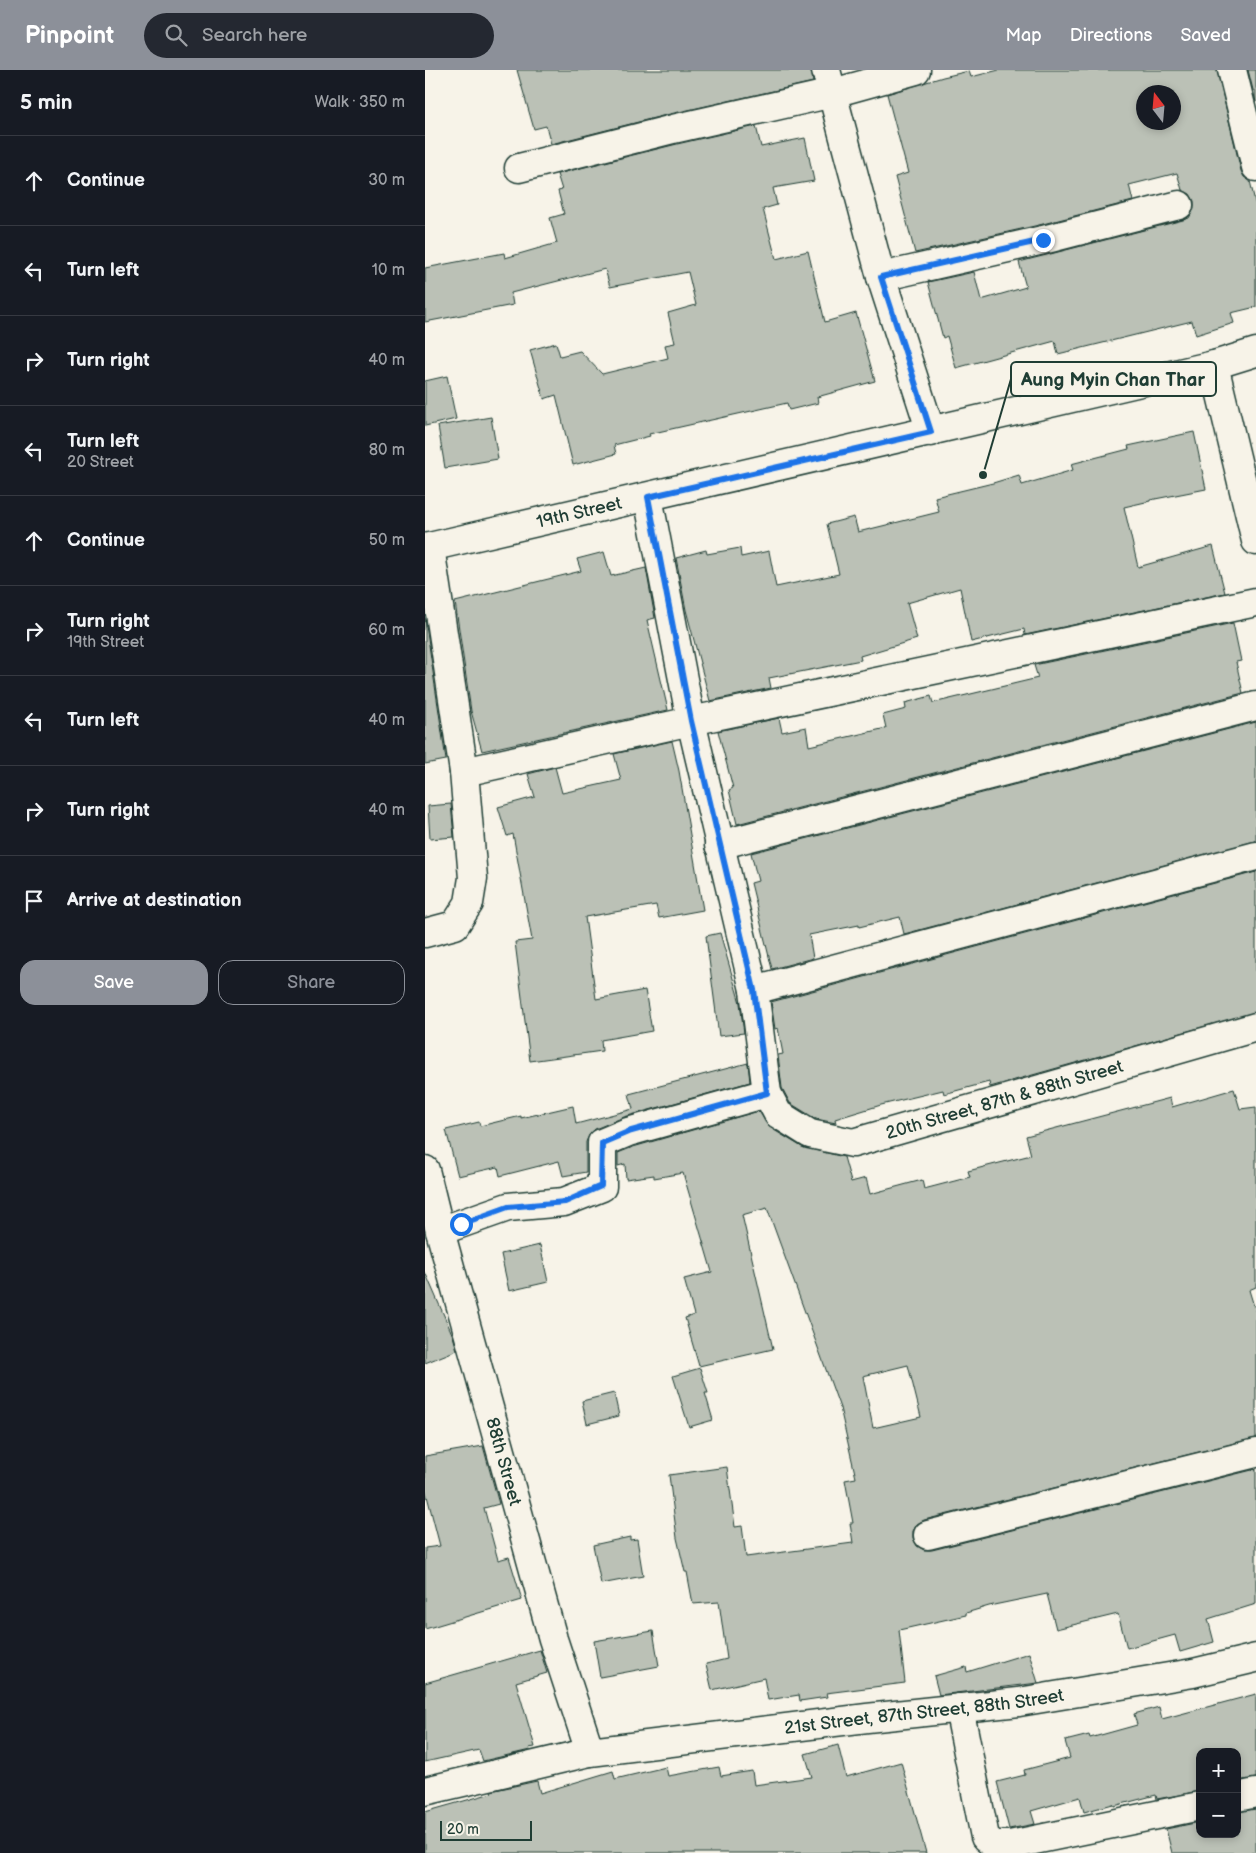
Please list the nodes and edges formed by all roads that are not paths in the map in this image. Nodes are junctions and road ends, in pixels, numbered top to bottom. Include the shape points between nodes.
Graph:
1 (916, 70) edge
2 (1232, 70) edge
3 (829, 82) edge
4 (1256, 167) edge
5 (519, 168) dead end
6 (1179, 205) dead end
7 (881, 277) junction
8 (1256, 352) edge
9 (1214, 365) junction
10 (931, 432) junction
11 (648, 497) junction
12 (1256, 541) edge
13 (428, 548) edge
14 (1256, 602) edge
15 (1256, 706) edge
16 (691, 721) junction
17 (464, 772) junction
18 (719, 845) junction
19 (1256, 856) edge
20 (425, 933) edge
21 (754, 990) junction
22 (1256, 1027) edge
23 (767, 1093) junction
24 (425, 1170) edge
25 (440, 1231) junction
26 (1256, 1453) edge
27 (928, 1535) dead end
28 (1256, 1658) edge
29 (959, 1708) junction
30 (590, 1752) junction
31 (425, 1792) edge
32 (1256, 1793) edge
33 (1241, 1796) edge
34 (1196, 1807) edge

1 - 3 street
2 - 4 street
3 - 5 street via 673,128
3 - 7 street
6 - 7 street
7 - 10 street
8 - 9 street, 19th Street
9 - 10 street, 19th Street
9 - 12 street
10 - 11 street, 19th Street
11 - 13 street, 19th Street
11 - 16 street
13 - 17 street
14 - 16 street
15 - 18 street
16 - 17 street
16 - 18 street
17 - 20 street via 473,878 469,903 455,925
18 - 21 street
19 - 21 street
21 - 23 street
22 - 23 street, 20th Street, 87th & 88th Street via 853,1143 810,1134 778,1114
23 - 25 street via 628,1132 602,1143 601,1186 594,1190 565,1202 508,1207
24 - 25 street, 88th Street
25 - 30 street, 88th Street via 553,1639
26 - 27 street
28 - 29 street, 21st Street, 87th Street, 88th Street via 1193,1673 1029,1701
29 - 30 street, 21st Street, 87th Street, 88th Street
29 - 34 street via 985,1837 994,1845 1010,1845
30 - 31 street, 21st Street, 87th Street, 88th Street
32 - 33 street

